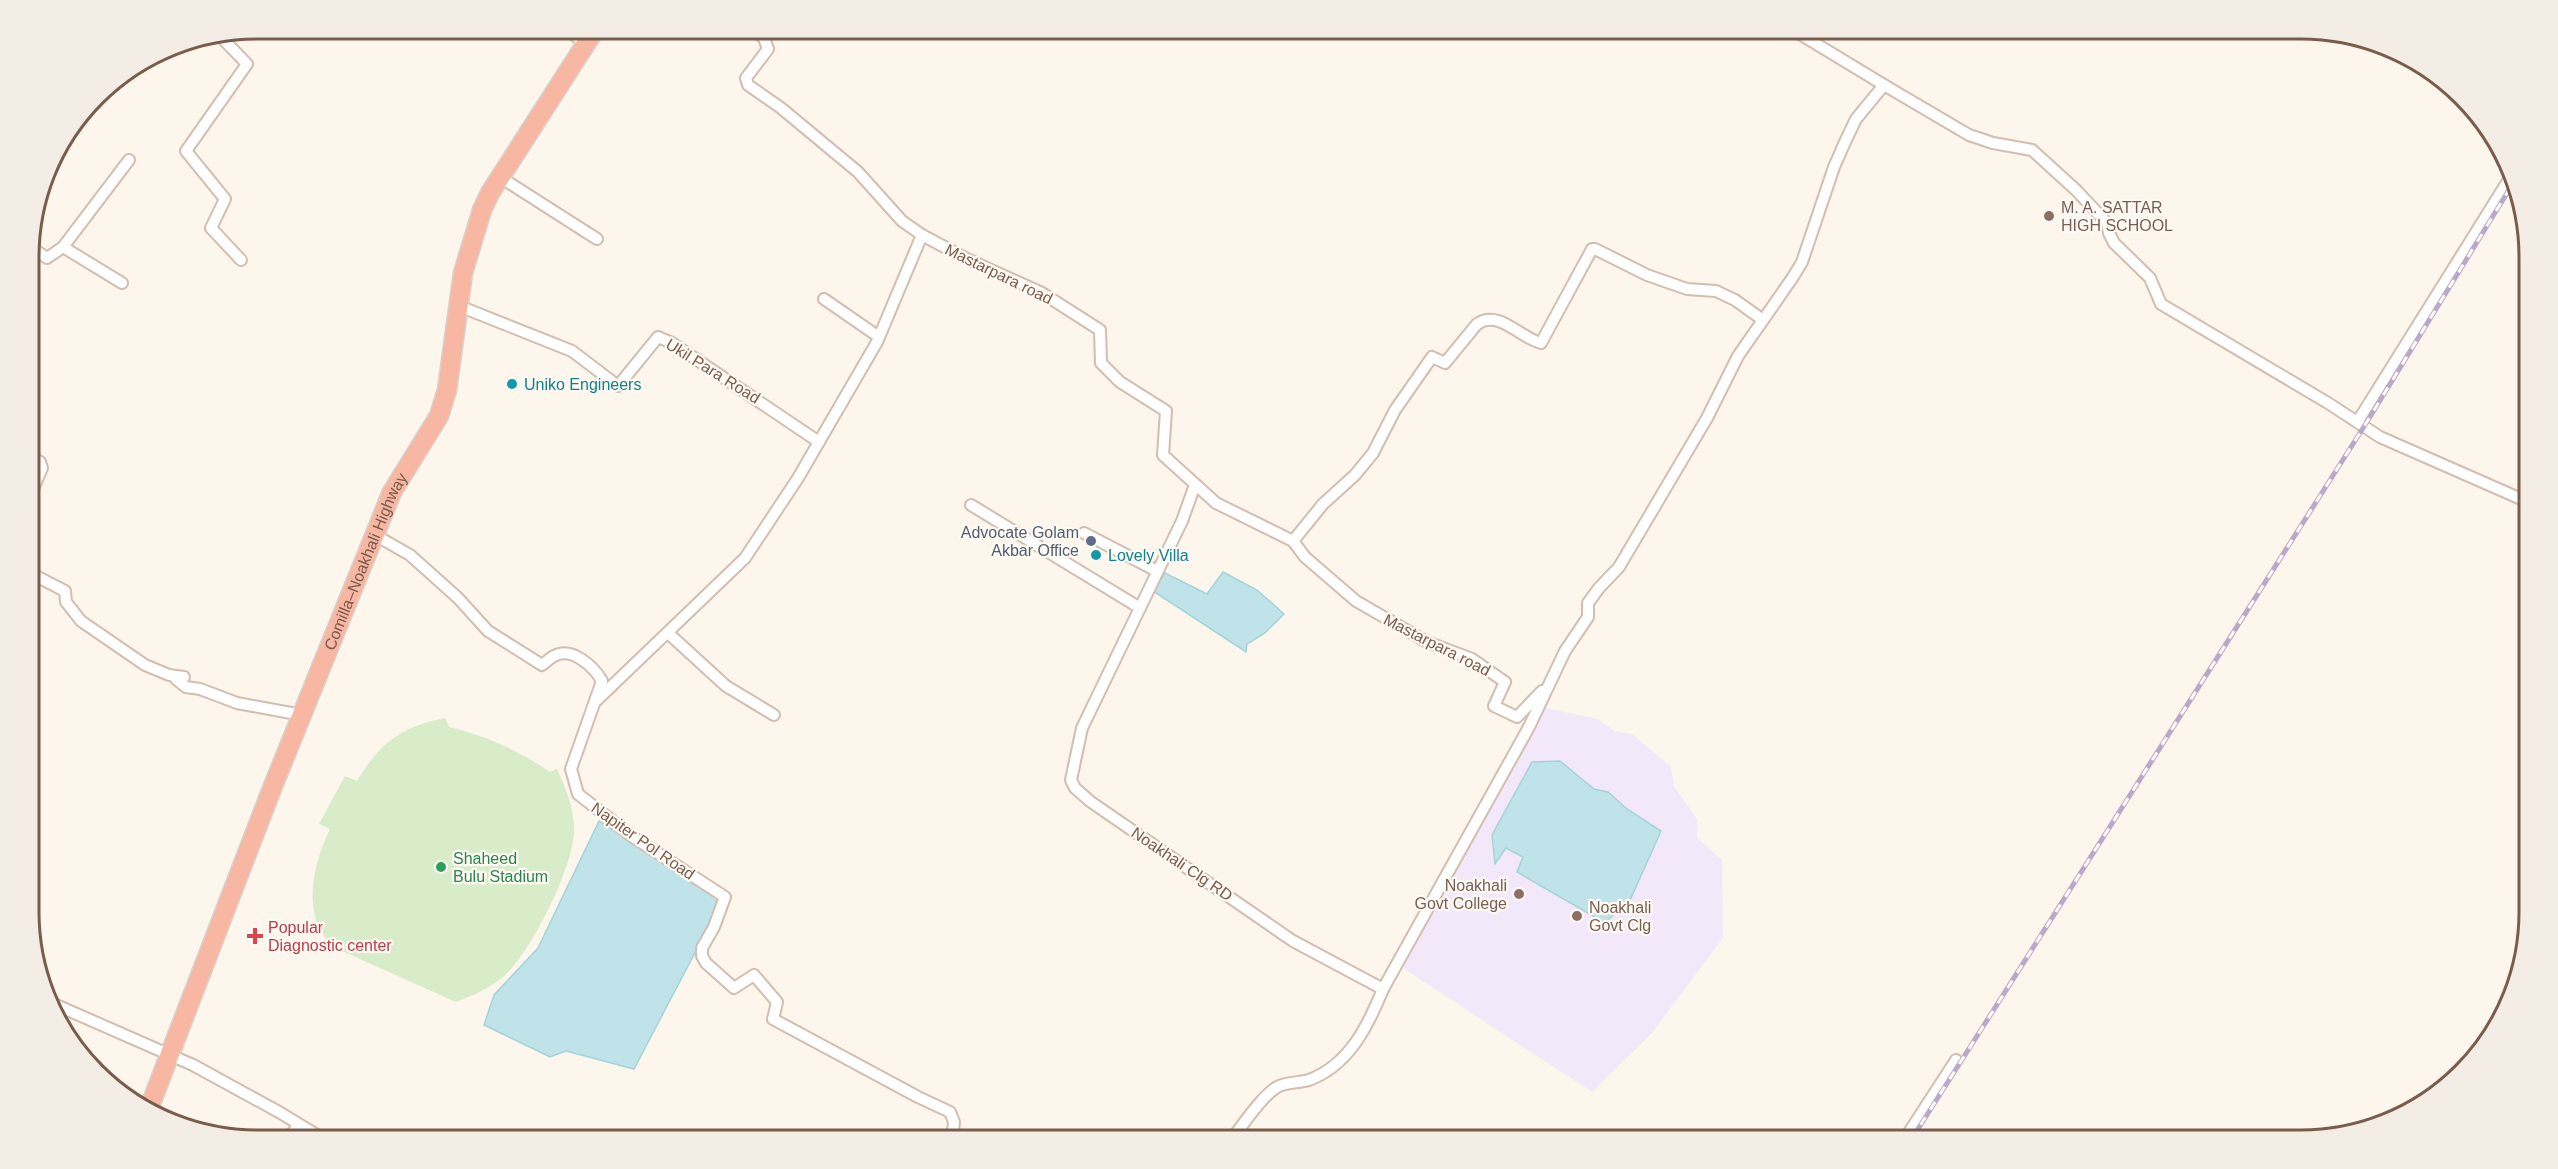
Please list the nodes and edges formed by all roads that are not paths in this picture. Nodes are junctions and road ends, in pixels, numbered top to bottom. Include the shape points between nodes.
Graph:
1 (589, 39) edge
2 (764, 39) edge
3 (1808, 39) edge
4 (225, 42) edge
5 (1884, 86) junction
6 (129, 160) dead end
7 (500, 177) junction
8 (2506, 184) edge
9 (922, 235) junction
10 (597, 239) dead end
11 (63, 247) junction
12 (39, 253) edge
13 (241, 260) dead end
14 (122, 282) dead end
15 (824, 299) dead end
16 (459, 306) junction
17 (1763, 320) junction
18 (879, 337) junction
19 (2358, 421) junction
20 (819, 442) junction
21 (39, 461) edge
22 (39, 475) edge
23 (1195, 485) junction
24 (2519, 498) edge
25 (971, 505) dead end
26 (1084, 533) dead end
27 (375, 535) junction
28 (1293, 541) junction
29 (1157, 571) junction
30 (39, 578) edge
31 (1140, 608) junction
32 (668, 633) junction
33 (1549, 685) junction
34 (593, 704) junction
35 (302, 715) junction
36 (774, 715) dead end
37 (1383, 989) junction
38 (62, 1007) edge
39 (170, 1054) junction
40 (1956, 1060) dead end
41 (151, 1103) edge
42 (298, 1124) junction
43 (295, 1130) edge
44 (308, 1130) edge
45 (953, 1130) edge
46 (1239, 1130) edge
47 (1910, 1130) edge

1 - 7 highway, Comilla–Noakhali Highway
2 - 9 street, Mastarpara road via 768,49 746,82 843,158 902,221
3 - 5 street
4 - 13 street via 247,64 186,151 225,199 211,228
5 - 17 street via 1856,119 1833,167 1802,262
5 - 19 street via 1969,135 2032,150 2107,223 2114,243 2150,278 2161,304
6 - 11 street
7 - 10 street
7 - 16 highway, Comilla–Noakhali Highway via 479,218 463,273
8 - 19 street
9 - 18 street
9 - 23 street, Mastarpara road via 1042,293 1100,330 1101,363 1120,382 1166,411 1163,455
11 - 12 street via 47,258
11 - 14 street
15 - 18 street
16 - 20 street, Ukil Para Road via 572,351 618,386 658,337 753,395
16 - 27 highway, Comilla–Noakhali Highway via 447,390 439,416 392,492
17 - 28 street via 1716,291 1687,289 1592,249 1541,343 1498,320 1484,320 1445,363 1432,357 1395,410 1373,453
17 - 33 street via 1738,356 1707,418 1619,567 1588,603 1588,617 1565,651
18 - 20 street
19 - 24 street via 2380,437
20 - 32 street via 745,558
21 - 22 street
23 - 28 street, Mastarpara road via 1216,503
23 - 29 street, Noakhali Clg RD
25 - 31 street
26 - 29 street
27 - 34 street, Napiter Pol Road via 419,563 488,631 542,665 555,655 567,653 595,669 602,681
27 - 35 highway, Comilla–Noakhali Highway
28 - 33 street, Mastarpara road via 1305,557 1356,601 1427,642 1472,659 1505,682 1494,706 1517,717
29 - 31 street, Noakhali Clg RD
30 - 35 street via 65,591 66,602 81,621 145,665 184,677 176,680 186,687 237,704
31 - 37 street, Noakhali Clg RD via 1082,728 1071,780 1075,788 1293,941
32 - 34 street
32 - 36 street via 726,686
33 - 37 street
34 - 45 street, Napiter Pol Road via 571,769 578,794 633,837 725,897 702,948 706,963 734,988 754,975 777,1002 773,1019 950,1112
35 - 39 highway, Comilla–Noakhali Highway
37 - 46 street via 1359,1039 1343,1059 1309,1080 1278,1086
38 - 39 street
39 - 41 highway, Comilla–Noakhali Highway
39 - 42 street
40 - 47 street
42 - 43 street
42 - 44 street

